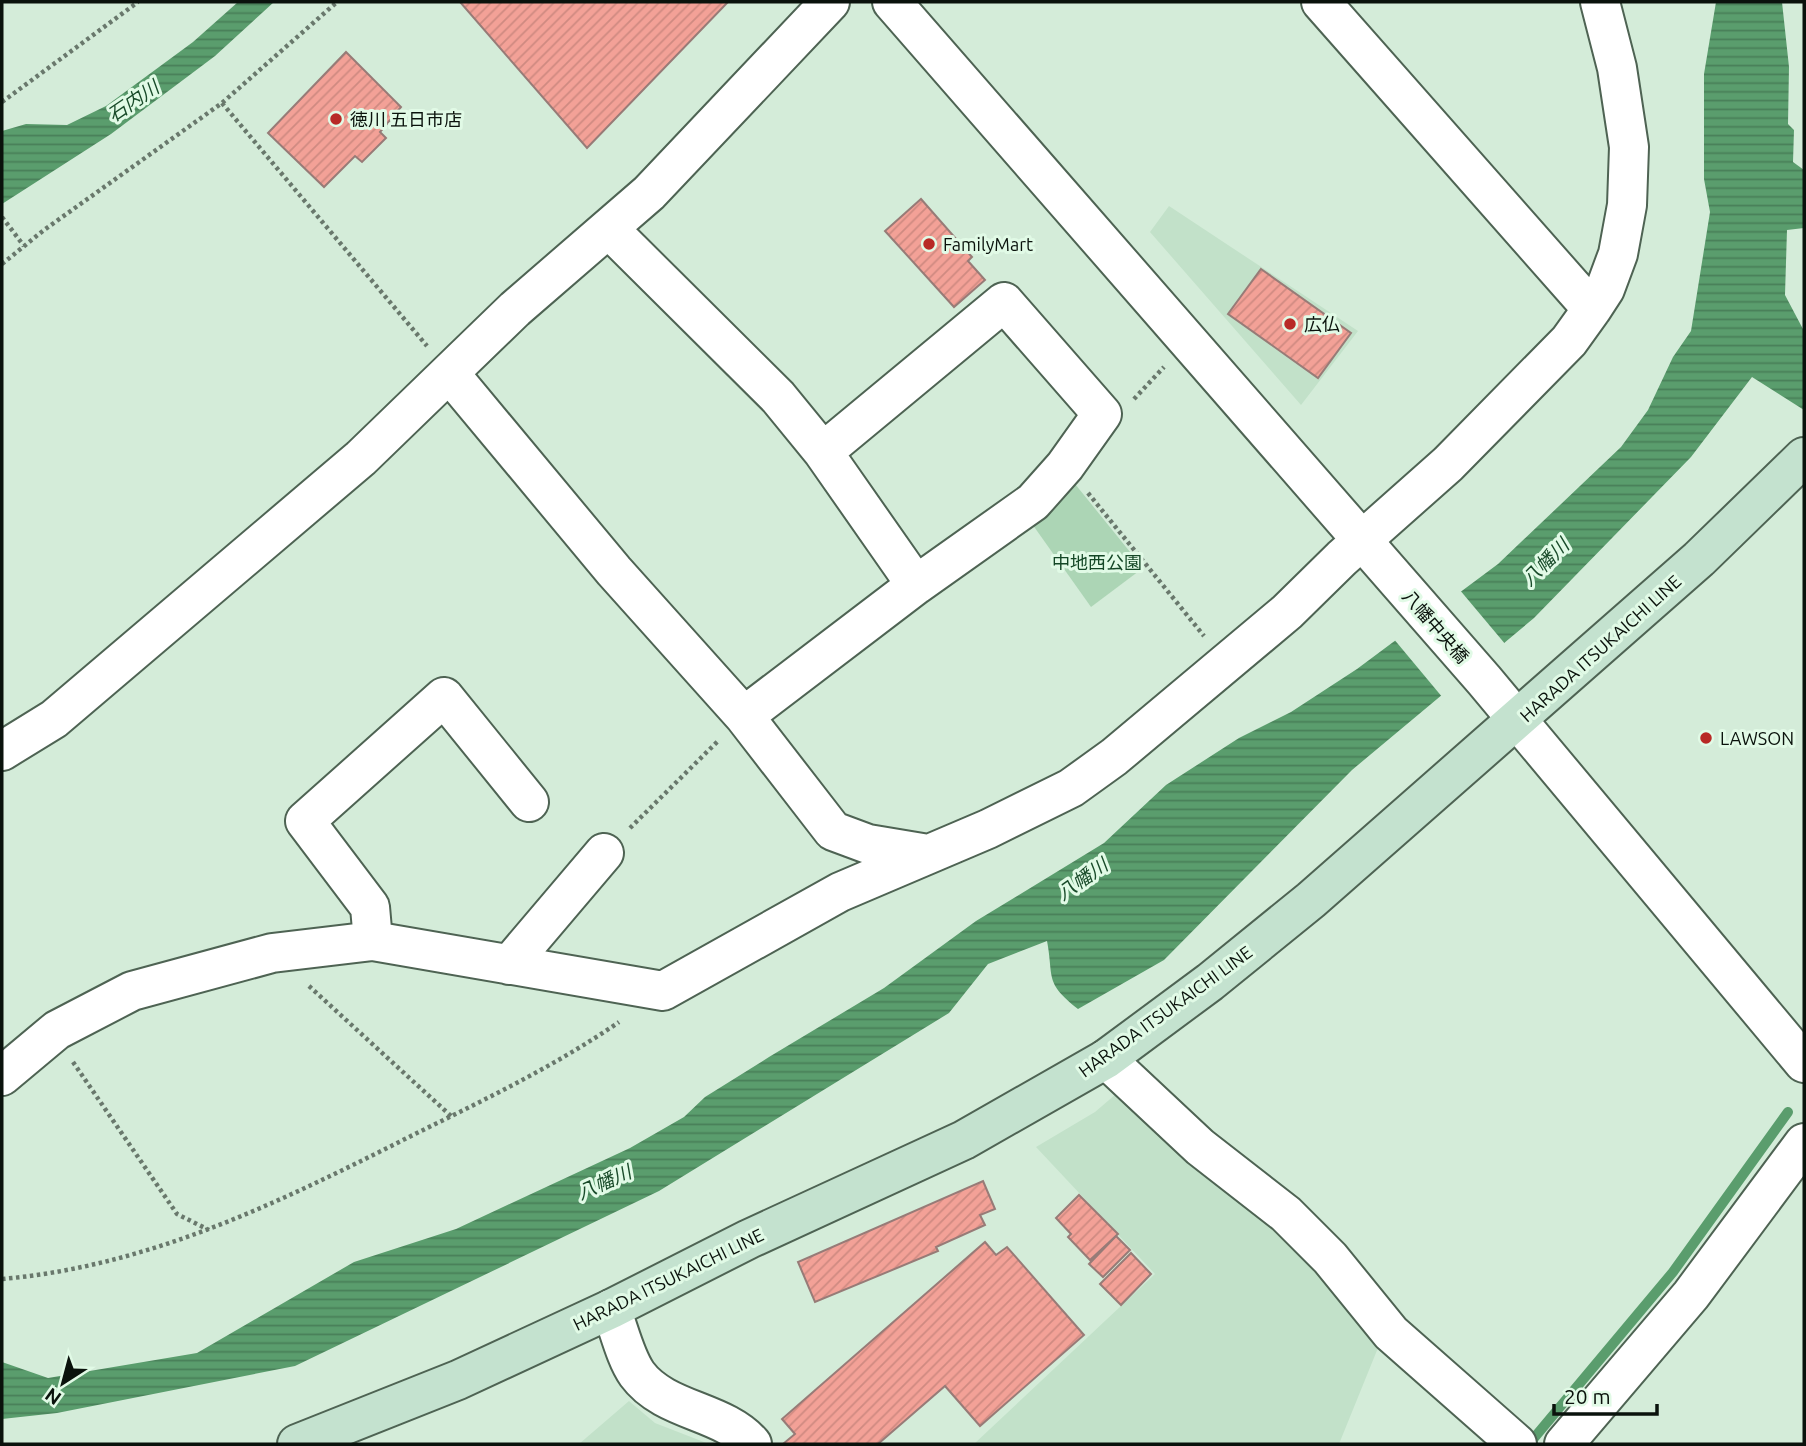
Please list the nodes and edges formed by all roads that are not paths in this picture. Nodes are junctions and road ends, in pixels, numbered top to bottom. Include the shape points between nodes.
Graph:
1 (830, 2) edge
2 (892, 2) edge
3 (1321, 2) edge
4 (1600, 2) edge
5 (609, 229) junction
6 (1592, 309) junction
7 (450, 374) junction
8 (823, 452) junction
9 (1804, 457) edge
10 (1362, 542) junction
11 (916, 585) junction
12 (744, 716) junction
13 (1518, 721) junction
14 (2, 751) edge
15 (529, 802) dead end
16 (604, 853) road end
17 (928, 854) junction
18 (373, 941) junction
19 (509, 965) junction
20 (1106, 1059) junction
21 (1804, 1063) edge
22 (2, 1076) edge
23 (1804, 1143) edge
24 (611, 1309) junction
25 (1513, 1442) edge
26 (297, 1444) edge
27 (752, 1444) edge
28 (1564, 1444) edge

1 - 5 street via 649,193
2 - 10 street, 八幡中央橋
3 - 6 street
4 - 6 street via 1617,68 1629,147 1627,205 1618,254
5 - 7 street via 515,309
5 - 8 street via 778,397
6 - 10 street via 1523,390
7 - 12 street via 614,572
7 - 14 street via 361,458 54,719
8 - 11 street
8 - 11 street via 1004,302 1102,414 1033,502
9 - 13 main road, HARADA ITSUKAICHI LINE via 1699,559
10 - 13 street, 八幡中央橋
10 - 17 street via 1226,664 1071,788
11 - 12 street
12 - 17 street via 833,831 868,844
13 - 20 main road, HARADA ITSUKAICHI LINE via 1311,900
13 - 21 street, 八幡中央橋
15 - 18 street via 444,697 305,821 370,907
16 - 19 street
17 - 19 street via 840,892 663,991
18 - 19 street
18 - 22 street via 272,953 132,991 57,1030
20 - 24 main road, HARADA ITSUKAICHI LINE via 964,1140 749,1239
20 - 25 street via 1200,1147 1286,1214 1391,1333
23 - 28 street via 1691,1295
24 - 26 main road, HARADA ITSUKAICHI LINE via 458,1380
24 - 27 street via 637,1374 663,1396 719,1422

